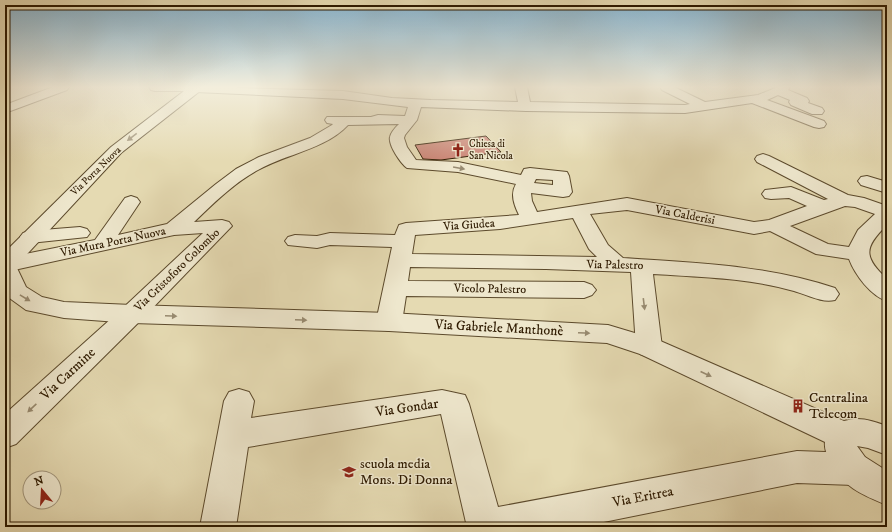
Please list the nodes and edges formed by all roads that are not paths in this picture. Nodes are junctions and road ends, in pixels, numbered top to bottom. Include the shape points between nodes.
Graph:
1 (166, 112) edge
2 (412, 112) edge
3 (688, 112) edge
4 (798, 112) edge
5 (810, 112) edge
6 (328, 114) dead end
7 (346, 120) junction
8 (410, 120) junction
9 (697, 120) dead end
10 (763, 159) dead end
11 (867, 181) dead end
12 (887, 188) edge
13 (131, 202) dead end
14 (833, 203) junction
15 (579, 211) junction
16 (887, 213) edge
17 (795, 216) junction
18 (532, 219) junction
19 (773, 225) junction
20 (222, 226) joint
21 (174, 230) junction
22 (80, 233) dead end
23 (30, 237) junction
24 (295, 241) dead end
25 (404, 244) junction
26 (102, 245) junction
27 (857, 254) junction
28 (5, 265) edge
29 (617, 265) junction
30 (641, 265) junction
31 (395, 288) junction
32 (584, 290) dead end
33 (887, 293) edge
34 (827, 294) dead end
35 (132, 314) junction
36 (389, 322) junction
37 (649, 347) junction
38 (239, 401) dead end
39 (5, 434) edge
40 (233, 435) junction
41 (887, 442) edge
42 (846, 451) junction
43 (887, 488) edge
44 (218, 527) edge
45 (485, 527) edge
46 (489, 527) edge

1 -> 23 street, Via Porta Nuova via 116,150
2 - 8 street
3 - 9 street
4 - 5 street via 820,118
6 - 7 street
7 - 8 street
7 - 21 street via 340,127 323,137 253,166 228,183
8 -> 18 street via 398,134 398,146 407,162 421,166 458,167 524,184 522,204
10 - 14 street
11 - 12 street
13 - 26 street
14 - 16 street via 858,202
14 - 17 street, Via Calderisi
14 - 17 street via 791,192 771,197
15 - 18 street, Via Calderisi
15 - 19 street, Via Calderisi via 606,205 627,204 744,227
15 - 29 street via 600,249
16 - 27 street via 864,237
17 - 19 street, Via Calderisi
18 - 25 street, Via Giudea via 484,225
19 - 27 street via 823,250
20 - 21 street, Via Mura Porta Nuova
20 - 35 street, Via Cristoforo Colombo
21 - 26 street, Via Mura Porta Nuova
22 - 23 street
23 - 28 street, Via Porta Nuova
24 - 25 street, Via Giudea via 317,242 330,238
25 - 29 street, Via Palestro
25 - 31 street
26 - 28 street, Via Mura Porta Nuova
27 - 33 street via 862,265
28 -> 35 street via 16,292 35,304 64,310
29 - 30 street, Via Palestro
30 - 34 street, Via Palestro via 764,276 803,285
30 -> 37 street
31 - 32 street, Vicolo Palestro
31 - 36 street
35 -> 36 street, Via Gabriele Manthonè
35 -> 39 street, Via Carmine
36 -> 37 street, Via Gabriele Manthonè via 608,334
37 -> 42 street, Via Gabriele Manthonè
38 - 40 street
40 - 44 street
40 - 45 street, Via Gondar via 442,402 454,404
41 - 42 street, Via Eritrea via 864,433 851,433
42 - 43 street, Via Gabriele Manthonè via 865,478
42 - 46 street, Via Eritrea via 797,468

